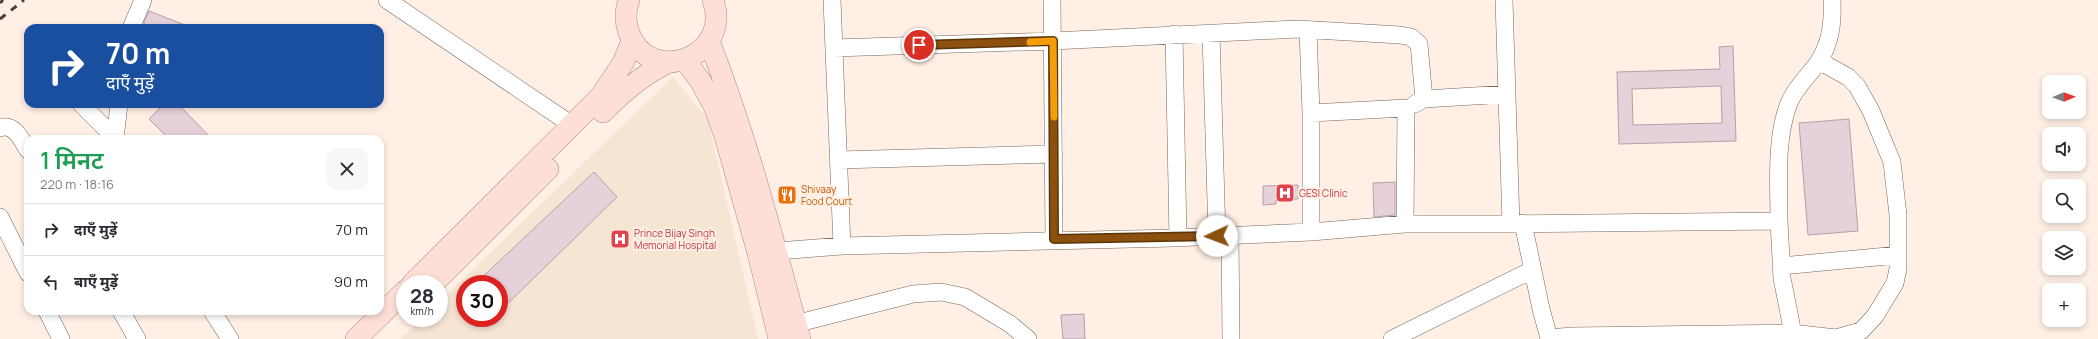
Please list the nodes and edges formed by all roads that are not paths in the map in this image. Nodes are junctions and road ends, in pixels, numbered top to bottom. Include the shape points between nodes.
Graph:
1 (143, 0) edge
2 (387, 0) edge
3 (621, 0) edge
4 (629, 0) edge
5 (832, 0) edge
6 (1052, 0) edge
7 (1504, 0) edge
8 (1832, 0) edge
9 (715, 3) edge
10 (133, 24) edge
11 (1308, 30) junction
12 (629, 32) junction
13 (1211, 33) junction
14 (1174, 34) junction
15 (709, 41) junction
16 (1053, 41) junction
17 (834, 48) junction
18 (677, 61) junction
19 (1819, 61) junction
20 (1507, 94) junction
21 (1424, 99) junction
22 (85, 108) edge
23 (119, 108) edge
24 (1406, 108) junction
25 (1311, 113) junction
26 (572, 125) junction
27 (0, 128) edge
28 (112, 135) edge
29 (115, 135) edge
30 (24, 143) edge
31 (1054, 154) junction
32 (839, 160) junction
33 (0, 217) edge
34 (1779, 221) junction
35 (1405, 224) junction
36 (1517, 224) junction
37 (1311, 232) junction
38 (1224, 236) junction
39 (1178, 238) junction
40 (1054, 239) junction
41 (842, 246) junction
42 (767, 252) junction
43 (1898, 256) junction
44 (24, 265) edge
45 (1781, 266) junction
46 (1532, 270) junction
47 (421, 275) edge
48 (442, 275) edge
49 (396, 300) edge
50 (384, 312) edge
51 (49, 315) edge
52 (123, 315) edge
53 (214, 315) edge
54 (380, 315) edge
55 (396, 321) edge
56 (791, 334) edge
57 (1793, 336) edge
58 (1683, 337) edge
59 (227, 338) edge
60 (61, 339) edge
61 (137, 339) edge
62 (356, 339) edge
63 (377, 339) edge
64 (1028, 339) edge
65 (1231, 339) edge
66 (1392, 339) edge
67 (1549, 339) edge

1 - 10 street
2 - 26 street
3 - 12 street
4 - 12 main road
5 - 17 street
6 - 16 street
7 - 20 street
8 - 19 street via 1833,24
9 - 15 main road via 714,31
11 - 13 street
11 - 21 street via 1411,37 1419,44
11 - 25 street
12 - 18 main road via 642,52 654,59
12 - 26 main road via 623,63 609,87
13 - 14 street
13 - 38 street
14 - 16 street
14 - 39 street
15 - 18 main road via 699,52
15 - 42 main road via 738,120
16 - 17 street
16 - 31 street
17 - 32 street
18 - 42 main road via 701,82 714,106
18 - 48 main road via 640,78 626,89
19 - 34 street via 1802,80 1789,103 1779,152
19 - 43 street via 1848,77 1857,86 1871,111 1892,162 1898,215
20 - 21 street
20 - 36 street
21 - 24 street
22 - 28 street
23 - 29 street
24 - 25 street
24 - 35 street
25 - 37 street
26 - 47 main road
27 - 30 street via 12,128
31 - 32 street
31 - 40 street
32 - 41 street
33 - 44 street
34 - 36 street
34 - 45 street
35 - 36 street
35 - 37 street
36 - 46 street
37 - 38 street
38 - 39 street
38 - 65 street
39 - 40 street
40 - 41 street
41 - 42 street
42 - 56 main road
43 - 45 street
43 - 57 street via 1895,283 1876,316 1861,331 1836,338
45 - 57 street
46 - 66 street
46 - 67 street
49 - 50 main road
51 - 60 street
52 - 61 street
53 - 59 street
54 - 62 main road
55 - 63 main road
56 - 64 street via 913,294 941,292 965,297 1010,324
57 - 58 street
58 - 67 street

